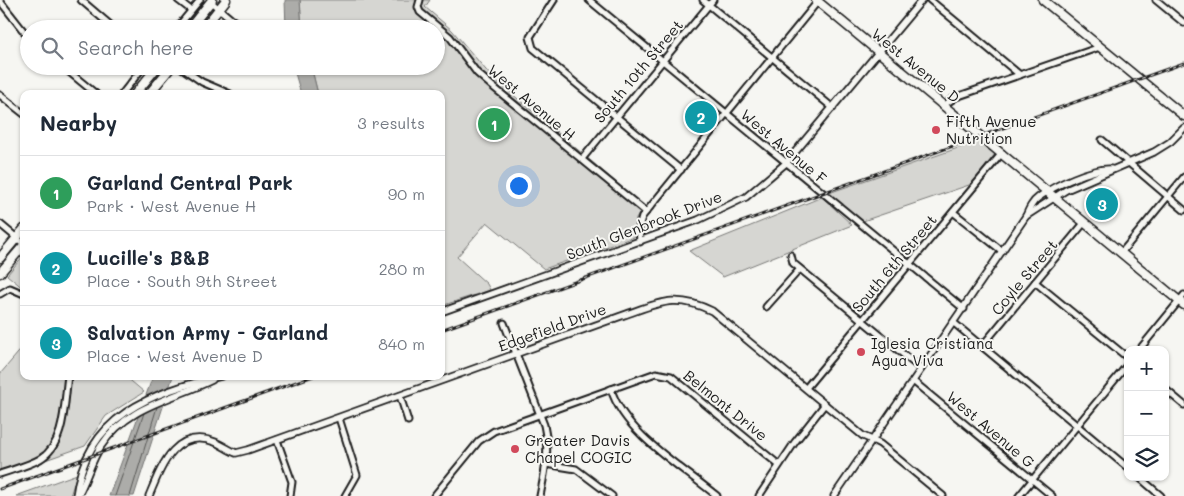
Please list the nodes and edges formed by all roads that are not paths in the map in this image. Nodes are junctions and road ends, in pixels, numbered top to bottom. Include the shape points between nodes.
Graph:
1 (81, 0) edge
2 (178, 0) edge
3 (200, 0) edge
4 (226, 0) edge
5 (420, 0) edge
6 (554, 0) edge
7 (590, 0) edge
8 (703, 0) edge
9 (713, 0) edge
10 (922, 0) edge
11 (930, 0) edge
12 (1043, 0) edge
13 (1156, 0) edge
14 (0, 1) edge
15 (211, 1) edge
16 (818, 1) edge
17 (709, 5) junction
18 (219, 8) junction
19 (191, 10) junction
20 (104, 20) edge
21 (183, 20) edge
22 (196, 20) edge
23 (210, 20) edge
24 (232, 20) edge
25 (430, 20) edge
26 (1184, 23) edge
27 (20, 27) edge
28 (445, 33) edge
29 (1100, 47) junction
30 (879, 52) junction
31 (772, 58) junction
32 (663, 61) junction
33 (73, 75) edge
34 (137, 75) edge
35 (156, 75) edge
36 (160, 75) edge
37 (192, 75) edge
38 (1020, 75) junction
39 (91, 90) edge
40 (125, 90) edge
41 (139, 90) edge
42 (151, 90) edge
43 (221, 90) edge
44 (0, 95) edge
45 (944, 105) junction
46 (833, 108) junction
47 (20, 111) edge
48 (725, 112) junction
49 (1184, 116) edge
50 (616, 117) junction
51 (1184, 128) edge
52 (1102, 140) dead end
53 (1002, 153) junction
54 (582, 159) junction
55 (786, 163) junction
56 (1128, 163) junction
57 (681, 170) junction
58 (1184, 177) edge
59 (1051, 194) junction
60 (1168, 197) junction
61 (1184, 210) edge
62 (646, 212) junction
63 (953, 212) junction
64 (1084, 223) junction
65 (0, 224) edge
66 (20, 234) edge
67 (16, 238) junction
68 (20, 241) edge
69 (640, 242) junction
70 (20, 249) edge
71 (1002, 251) junction
72 (1121, 253) junction
73 (791, 255) dead end
74 (0, 258) edge
75 (909, 266) junction
76 (800, 269) junction
77 (0, 273) edge
78 (1035, 282) junction
79 (20, 292) edge
80 (0, 294) edge
81 (1182, 300) edge
82 (766, 307) dead end
83 (964, 309) junction
84 (445, 311) edge
85 (863, 320) junction
86 (954, 323) junction
87 (504, 324) dead end
88 (982, 346) junction
89 (1143, 346) edge
90 (516, 354) junction
91 (1124, 355) edge
92 (921, 369) junction
93 (1124, 369) edge
94 (67, 380) edge
95 (211, 380) edge
96 (444, 380) edge
97 (445, 380) edge
98 (913, 381) junction
99 (186, 388) junction
100 (806, 388) junction
101 (611, 389) junction
102 (1168, 391) edge
103 (400, 396) junction
104 (825, 404) junction
105 (1184, 404) edge
106 (540, 414) junction
107 (338, 418) junction
108 (408, 420) dead end
109 (1077, 425) junction
110 (276, 440) junction
111 (872, 440) junction
112 (546, 464) junction
113 (780, 465) junction
114 (1124, 465) edge
115 (0, 474) edge
116 (1032, 479) junction
117 (1144, 481) edge
118 (77, 496) edge
119 (149, 496) edge
120 (290, 496) edge
121 (345, 496) edge
122 (434, 496) edge
123 (540, 496) edge
124 (612, 496) edge
125 (717, 496) edge
126 (759, 496) edge
127 (834, 496) edge
128 (943, 496) edge
129 (1019, 496) edge
130 (1052, 496) edge
131 (1161, 496) edge

1 - 20 street
2 - 19 street
3 - 19 street
4 - 18 main road
5 - 25 street, West Avenue H via 418,8
6 - 50 street via 530,37 533,48
7 - 32 street, West Avenue F
8 - 17 street
9 - 17 street, South 10th Street
10 - 30 street, South Glenbrook Drive
11 - 38 street
12 - 29 main road
13 - 26 street
14 - 27 street
15 - 18 street
15 - 22 main road
16 - 30 main road, West Avenue D
16 - 31 street
17 - 31 street
17 - 32 street, South 10th Street
18 - 23 main road
18 - 24 street
19 - 21 street
28 - 54 street, West Avenue H via 477,73
29 - 38 street
29 - 49 main road
30 - 45 main road, West Avenue D
30 - 46 street, South Glenbrook Drive
31 - 46 street
31 - 48 street
32 - 48 street, West Avenue F
32 - 50 street, South 10th Street
33 - 39 street
34 - 40 street
35 - 41 main road
36 - 42 main road
37 - 43 street
38 - 45 street via 956,97
44 - 47 street
45 - 53 main road, West Avenue D
46 - 55 street, South Glenbrook Drive
48 - 55 street, West Avenue F
48 - 57 street
50 - 54 street, South 10th Street
50 - 57 street
51 - 56 street via 1162,147
52 - 56 street
53 - 59 main road, West Avenue D
53 - 63 street, South 6th Street
54 - 62 street, West Avenue H
55 - 69 street, South Glenbrook Drive via 736,203
55 - 75 street, West Avenue F
56 - 59 street
56 - 60 street
57 - 62 street
58 - 60 street
59 - 64 main road, West Avenue D
59 - 71 street via 1026,216
60 - 61 street
60 - 72 street
62 - 69 street via 639,227
63 - 71 street
63 - 75 street, South 6th Street
64 - 72 main road, West Avenue D
64 - 78 street, Coyle Street
65 - 67 street
66 - 67 main road
67 - 68 street
67 - 74 main road
69 - 84 street, South Glenbrook Drive
70 - 77 main road
71 - 83 street
72 - 81 main road, West Avenue D
73 - 76 street via 793,263
75 - 83 street, West Avenue F
75 - 85 street, South 6th Street
76 - 82 street
76 - 85 street
78 - 88 street, Coyle Street
78 - 91 street
79 - 80 street via 10,288
81 - 89 street
83 - 86 street
85 - 92 street
85 - 100 street, South 6th Street
86 - 88 street
86 - 92 street
87 - 90 street
88 - 109 street
90 - 97 street, Edgefield Drive
90 - 100 street, Edgefield Drive via 665,301 682,300 712,312
90 - 106 street
92 - 98 street
93 - 109 street
94 - 115 street via 59,432 53,446 42,458
95 - 99 street
96 - 103 street, Edgefield Drive
98 - 111 street
98 - 116 street, West Avenue G
99 - 118 street via 127,418 102,444
99 - 118 street via 130,409 114,420 94,444 83,469
100 - 104 street, Edgefield Drive
101 - 106 street, Belmont Drive
101 - 113 street, Belmont Drive via 656,374 671,376
101 - 125 street via 616,405 637,430
102 - 105 street
103 - 107 street, Edgefield Drive
103 - 108 street
104 - 111 street, Edgefield Drive via 862,436
104 - 113 street
106 - 112 street via 548,439
106 - 122 street, Belmont Drive via 494,431 479,441
107 - 110 street, Edgefield Drive
107 - 121 street via 357,475
109 - 114 street
109 - 116 street
110 - 119 street, Edgefield Drive via 236,453 216,442 190,440 164,460
110 - 120 street via 292,482
111 - 127 street
111 - 128 street, Edgefield Drive
112 - 123 street
112 - 124 street via 576,469
113 - 126 street
116 - 129 street
116 - 130 street, West Avenue G
117 - 131 street

